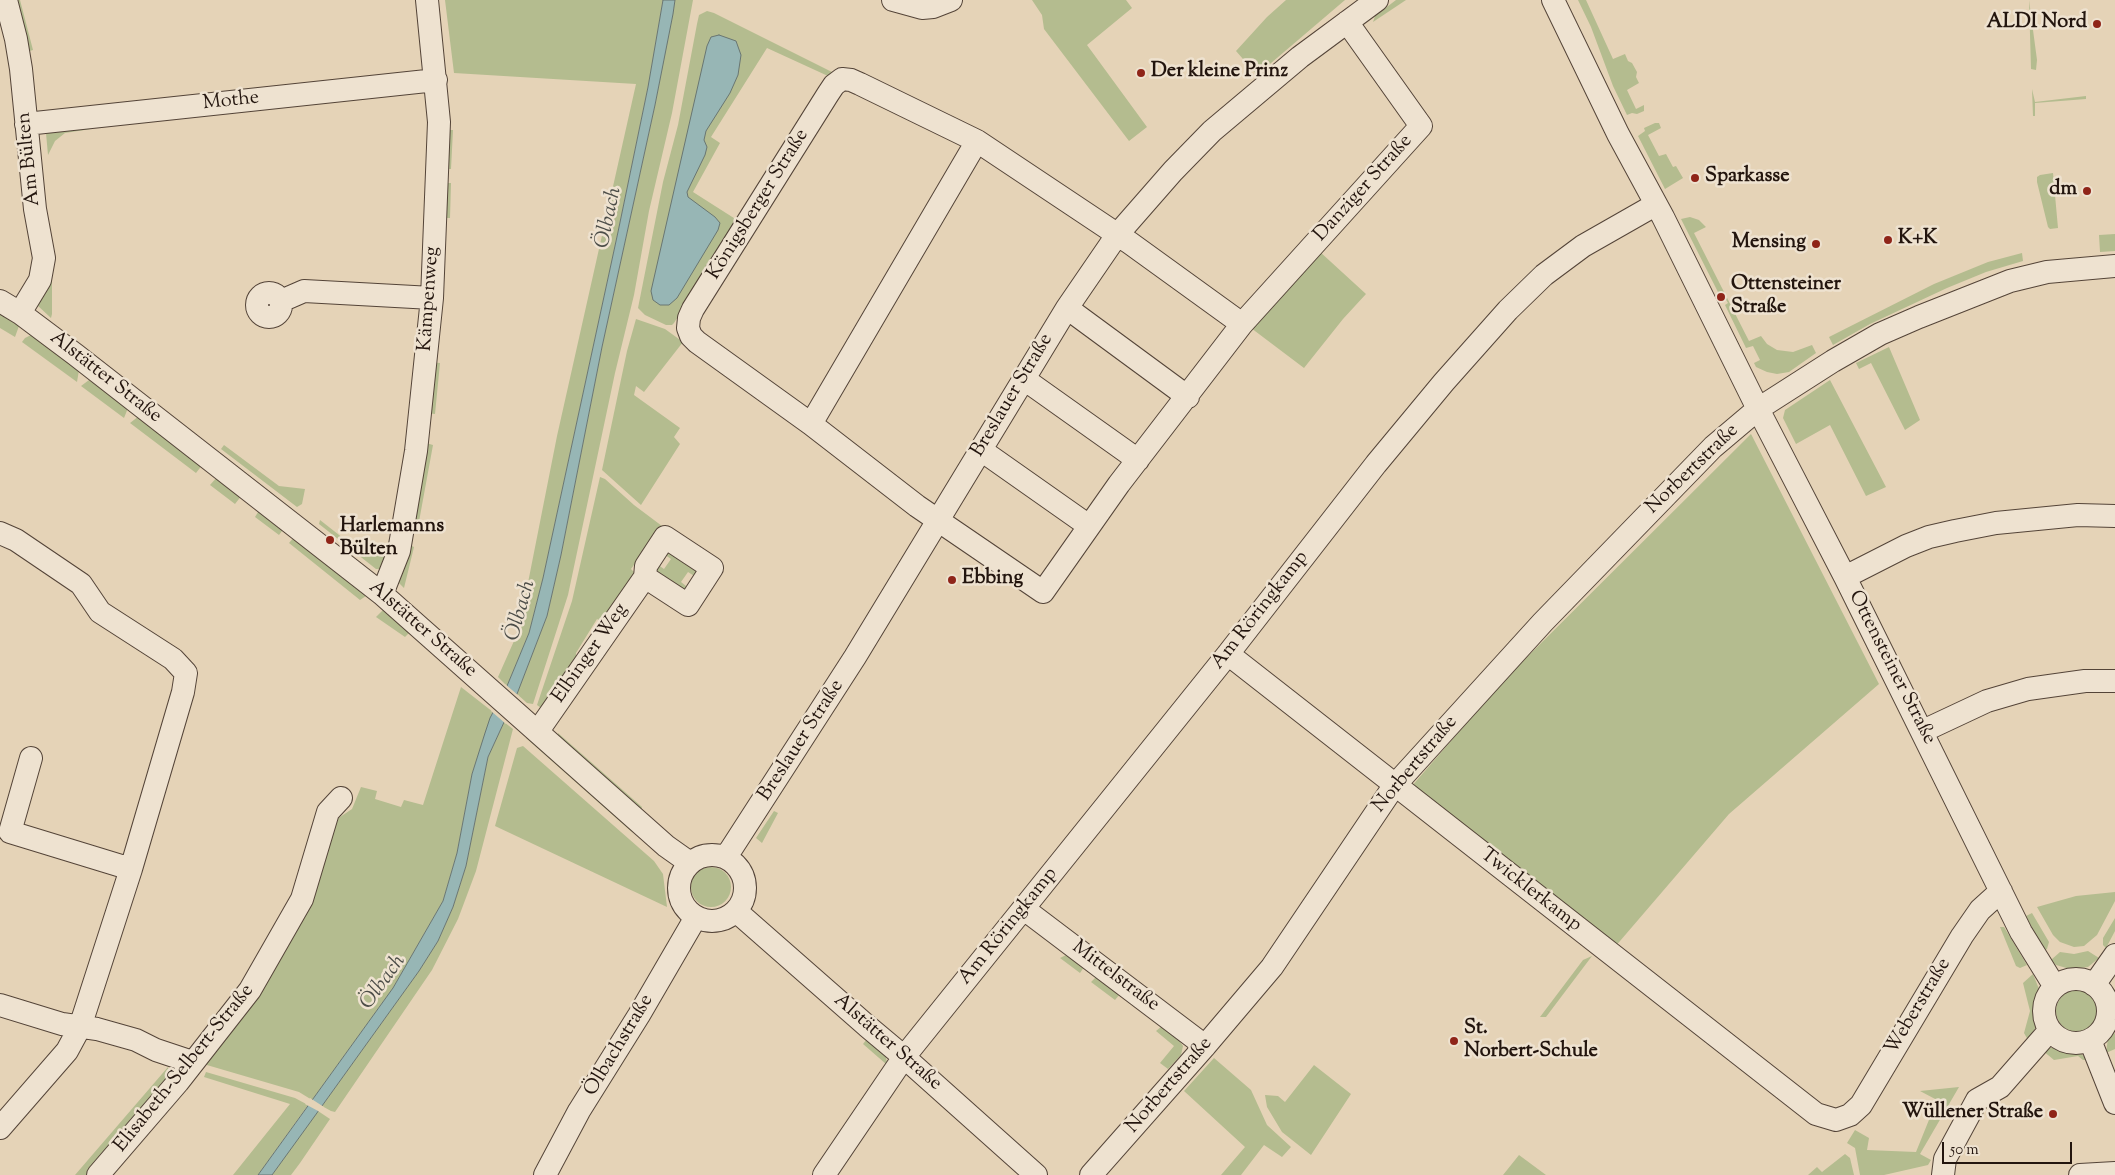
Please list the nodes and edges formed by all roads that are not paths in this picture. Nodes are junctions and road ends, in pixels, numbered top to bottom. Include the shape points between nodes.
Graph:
1 (6, 0) edge
2 (427, 0) edge
3 (893, 0) edge
4 (950, 0) edge
5 (1376, 0) edge
6 (1553, 0) edge
7 (1347, 22) junction
8 (436, 80) junction
9 (26, 124) junction
10 (977, 141) junction
11 (1655, 205) junction
12 (1117, 235) junction
13 (2115, 266) edge
14 (432, 298) junction
15 (0, 301) edge
16 (280, 301) dead end
17 (1067, 308) junction
18 (20, 313) junction
19 (1242, 324) junction
20 (1024, 379) junction
21 (1188, 397) junction
22 (1758, 409) junction
23 (811, 424) junction
24 (981, 450) junction
25 (1138, 460) junction
26 (2115, 516) edge
27 (938, 520) junction
28 (1089, 526) junction
29 (0, 533) edge
30 (1845, 576) junction
31 (645, 577) dead end
32 (382, 594) junction
33 (1228, 654) junction
34 (2115, 681) edge
35 (538, 731) junction
36 (1923, 732) junction
37 (31, 758) dead end
38 (1394, 786) junction
39 (341, 798) dead end
40 (5, 831) edge
41 (726, 857) junction
42 (690, 863) junction
43 (131, 869) junction
44 (2001, 891) junction
45 (1024, 909) junction
46 (736, 911) junction
47 (696, 917) junction
48 (2115, 955) edge
49 (2094, 985) junction
50 (2055, 987) junction
51 (0, 1005) edge
52 (80, 1027) junction
53 (2050, 1030) junction
54 (2090, 1040) junction
55 (1205, 1046) junction
56 (904, 1056) junction
57 (192, 1062) junction
58 (2115, 1103) edge
59 (1836, 1120) joint
60 (0, 1128) edge
61 (2115, 1173) edge
62 (98, 1175) edge
63 (545, 1175) edge
64 (824, 1175) edge
65 (1036, 1175) edge
66 (1091, 1175) edge
67 (1943, 1175) edge
68 (2080, 1175) edge

1 - 9 street, Am Bülten via 16,39
2 - 8 street, Kämpenweg
3 - 4 street via 922,8
5 - 7 street, Breslauer Straße
6 - 11 street, Ottensteiner Straße
7 - 12 street, Breslauer Straße via 1212,131
7 - 19 street, Danziger Straße via 1421,126
8 - 9 street, Mothe
8 - 14 street, Kämpenweg via 439,122
9 - 18 street, Am Bülten via 44,258 40,280
10 - 12 street, Königsberger Straße
10 - 23 street
10 - 23 street, Königsberger Straße via 860,84 842,79 828,94 693,309 688,328 691,336
11 - 22 street, Ottensteiner Straße
11 - 33 street, Am Röringkamp via 1582,246 1544,275 1508,310 1376,464
12 - 17 street, Breslauer Straße
12 - 19 street
13 - 22 street, Norbertstraße via 2046,272 1969,296 1880,334
14 - 16 street via 304,291
14 - 32 street, Kämpenweg via 421,414 399,551
15 - 18 street, Alstätter Straße
17 - 20 street, Breslauer Straße
17 - 21 street
18 - 32 street, Alstätter Straße
19 - 21 street, Danziger Straße
20 - 24 street, Breslauer Straße
20 - 25 street
21 - 25 street, Danziger Straße
22 - 30 street, Ottensteiner Straße
22 - 38 street, Norbertstraße via 1713,447 1543,622
23 - 27 street, Königsberger Straße
24 - 27 street, Breslauer Straße
24 - 28 street
25 - 28 street, Danziger Straße
26 - 30 street via 2078,515 1996,523 1955,531 1906,546
27 - 28 street, Danziger Straße via 1043,592
27 - 41 street, Breslauer Straße via 808,733
29 - 43 street via 16,540 81,584 100,612 173,659 186,673
30 - 36 street, Ottensteiner Straße
31 - 35 street, Elbinger Weg
32 - 35 street, Alstätter Straße
33 - 38 street, Twicklerkamp
33 - 45 street, Am Röringkamp
34 - 36 street via 2085,681 2028,689 1986,701
35 - 42 street, Alstätter Straße via 666,846
36 - 44 street, Ottensteiner Straße
37 - 40 street
38 - 55 street, Norbertstraße via 1272,967
38 - 59 street, Twicklerkamp via 1816,1114
39 - 57 street, Elisabeth-Selbert-Straße via 328,812 302,899 281,938 240,1005
40 - 43 street
41 - 42 street via 710,855
41 - 46 street via 744,877 744,898
42 - 47 street via 683,872 679,892 688,911
43 - 52 street
44 - 50 street, Ottensteiner Straße via 2021,932
44 - 59 street, Weberstraße via 1980,910 1962,936 1861,1105 1850,1115
45 - 55 street, Mittelstraße
45 - 56 street, Am Röringkamp
46 - 47 street via 715,921
46 - 56 street, Alstätter Straße
47 - 63 street, Ölbachstraße
48 - 49 street
49 - 50 street via 2070,980
49 - 54 street via 2105,999 2107,1017 2101,1030
50 - 53 street via 2045,1003
51 - 52 street
52 - 57 street via 136,1040
52 - 60 street via 68,1051
53 - 54 street via 2069,1042
53 - 67 street via 2000,1086 1977,1100 1945,1159
54 - 58 street
55 - 66 street, Norbertstraße
56 - 64 street, Am Röringkamp
56 - 65 street, Alstätter Straße
57 - 62 street, Elisabeth-Selbert-Straße
61 - 68 street

